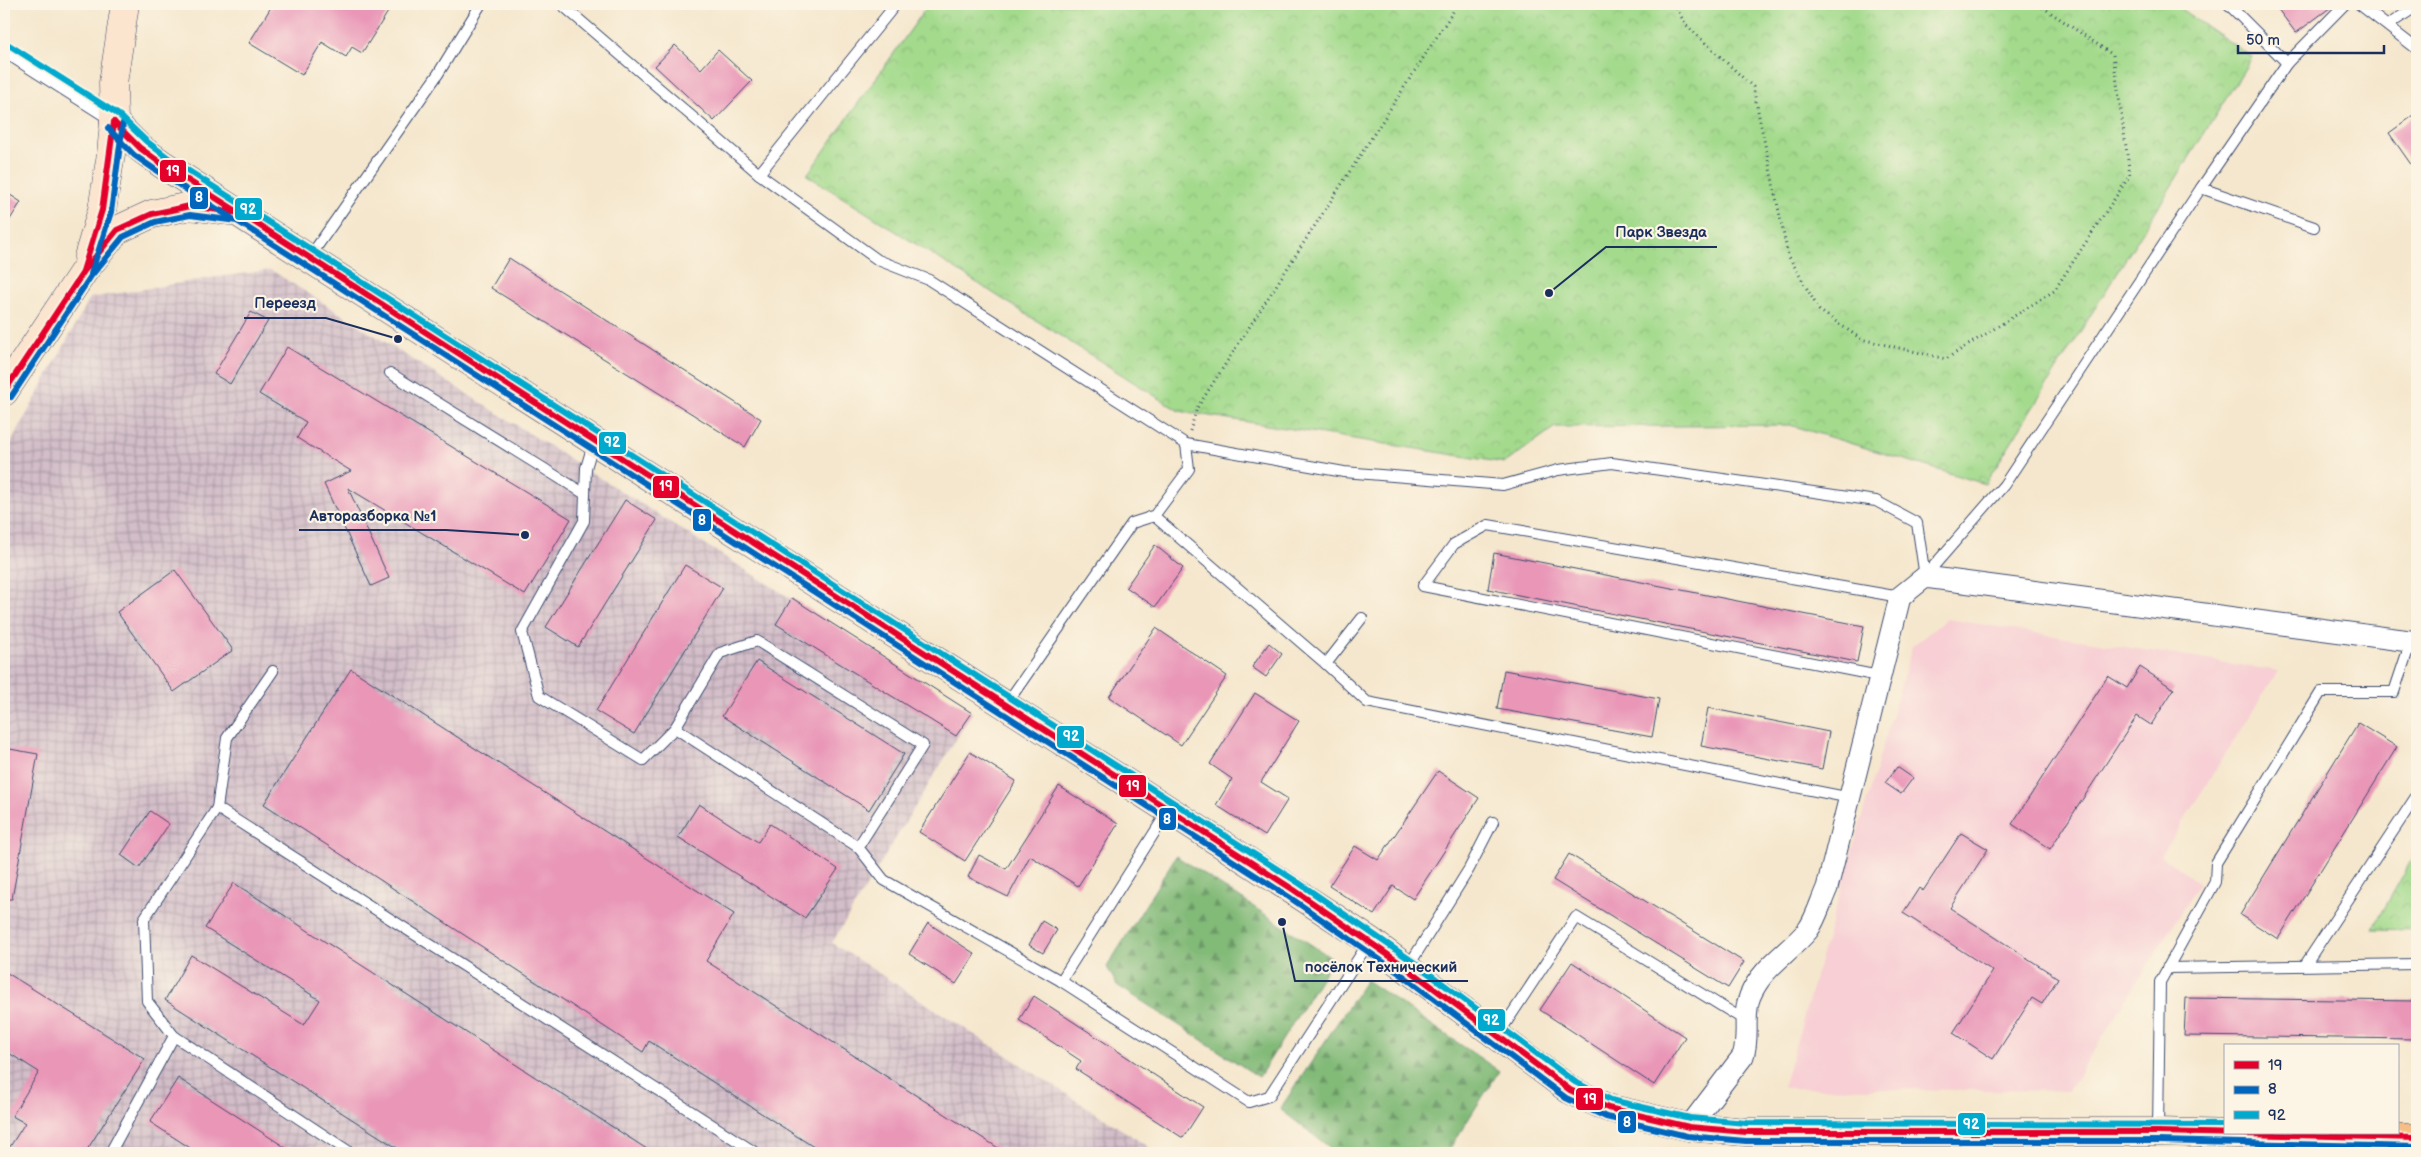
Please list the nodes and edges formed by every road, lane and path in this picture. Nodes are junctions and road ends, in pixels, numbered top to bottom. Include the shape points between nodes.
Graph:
1 (124, 4) edge
2 (481, 4) edge
3 (561, 4) edge
4 (896, 4) edge
5 (1458, 4) edge
6 (1674, 4) edge
7 (2038, 4) edge
8 (2228, 4) edge
9 (2345, 4) edge
10 (2359, 4) edge
11 (2417, 6) edge
12 (2388, 25) junction
13 (2417, 49) edge
14 (4, 52) edge
15 (2288, 63) junction
16 (114, 122) junction
17 (759, 174) junction
18 (2201, 188) junction
19 (240, 213) junction
20 (2314, 227) dead end
21 (309, 258) junction
22 (84, 270) junction
23 (390, 373) dead end
24 (4, 392) edge
25 (594, 440) junction
26 (1186, 444) junction
27 (585, 494) junction
28 (1154, 516) junction
29 (1925, 577) junction
30 (1900, 597) junction
31 (1362, 618) dead end
32 (2414, 642) edge
33 (1326, 664) junction
34 (273, 671) dead end
35 (1878, 676) junction
36 (1006, 704) junction
37 (675, 728) junction
38 (2417, 794) edge
39 (1851, 798) junction
40 (217, 808) junction
41 (1169, 810) junction
42 (1493, 822) dead end
43 (858, 847) junction
44 (1370, 942) junction
45 (2417, 964) edge
46 (2305, 965) junction
47 (1407, 968) junction
48 (2167, 968) junction
49 (1061, 981) junction
50 (1746, 1021) junction
51 (174, 1036) junction
52 (1498, 1036) junction
53 (1689, 1127) junction
54 (2158, 1132) junction
55 (2417, 1138) edge
56 (2353, 1145) edge
57 (110, 1153) edge
58 (351, 1153) edge
59 (756, 1153) edge

1 - 16 main road via 113,83
2 - 21 lane via 438,74
3 - 17 lane
4 - 17 lane
5 - 26 path via 1197,408
6 - 7 path via 1686,25 1753,87 1788,255 1819,310 1860,339 1946,359 2054,291 2130,175 2113,55
8 - 15 lane
9 - 15 lane
10 - 12 lane
11 - 12 lane
12 - 13 lane
14 - 16 lane
15 - 18 lane
16 - 19 main road via 162,164
16 - 22 main road via 102,210
17 - 26 lane via 878,260 929,280
18 - 20 lane
18 - 29 lane via 2004,485
19 - 21 main road
19 - 22 main road via 190,206 152,214 116,230
21 - 25 main road
22 - 24 main road
23 - 27 lane
25 - 27 lane via 586,468
25 - 36 main road
26 - 28 lane via 1189,469
26 - 29 lane via 1344,472 1503,485 1558,470 1612,463 1876,501 1917,522
27 - 37 lane via 584,520 522,632 539,696 643,760
28 - 33 lane
28 - 36 lane via 1132,523
29 - 30 street
29 - 32 street
30 - 35 street
30 - 35 lane via 1488,525 1454,544 1423,586
31 - 33 lane
32 - 48 lane via 2394,692 2321,692 2216,862 2215,882
33 - 39 lane via 1367,702
34 - 40 lane via 227,738
35 - 39 street
36 - 41 main road
37 - 43 lane
37 - 43 lane via 720,653 757,641 923,745
38 - 46 lane
39 - 50 street via 1827,888 1808,929 1764,972 1750,996
40 - 51 lane via 144,919 147,1001
40 - 59 lane
41 - 44 main road
41 - 49 lane
42 - 47 lane via 1469,869
43 - 49 lane via 884,880
44 - 47 main road
44 - 49 lane via 1269,1096 1248,1102
45 - 46 lane
46 - 48 lane
47 - 52 main road
48 - 54 lane via 2160,982
50 - 52 lane via 1576,917
50 - 53 street via 1747,1043 1743,1056
51 - 57 lane
51 - 58 lane
52 - 53 main road via 1570,1090 1608,1108
53 - 54 main road via 1746,1132
54 - 56 main road
55 - 56 main road

